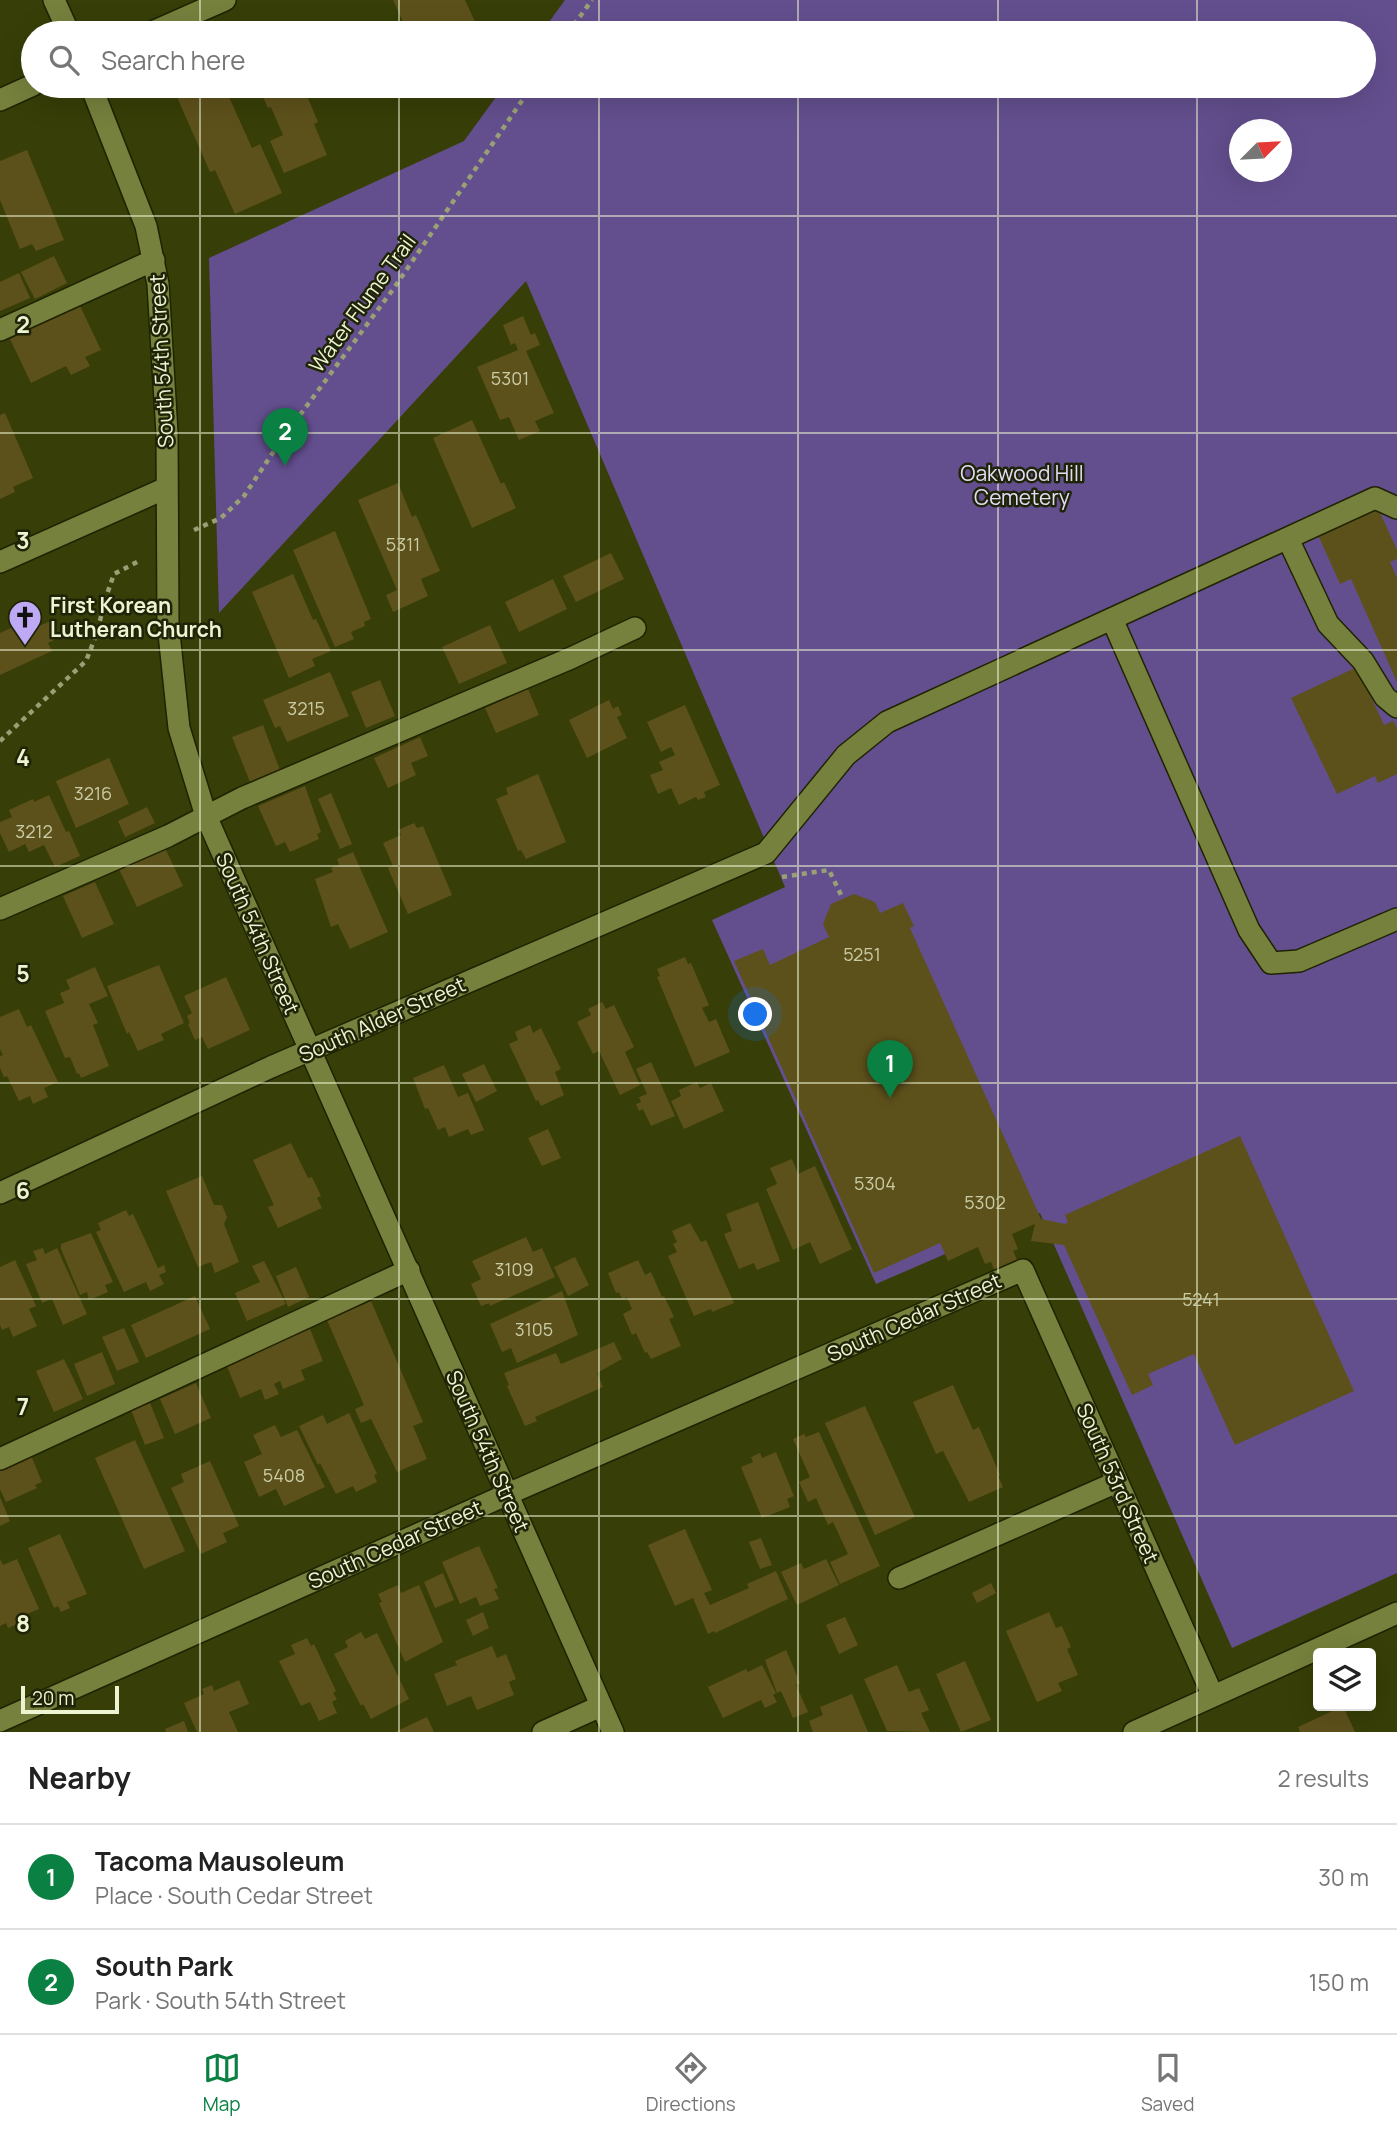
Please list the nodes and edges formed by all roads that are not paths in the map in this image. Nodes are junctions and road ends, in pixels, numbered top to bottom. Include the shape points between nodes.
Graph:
1 (54, 0) edge
2 (225, 0) edge
3 (64, 21) edge
4 (177, 21) edge
5 (21, 90) edge
6 (96, 98) edge
7 (0, 100) edge
8 (154, 261) junction
9 (0, 330) edge
10 (166, 488) junction
11 (1397, 508) edge
12 (1288, 539) junction
13 (0, 562) edge
14 (1112, 619) junction
15 (635, 628) dead end
16 (1397, 707) edge
17 (206, 816) junction
18 (0, 909) edge
19 (1397, 919) edge
20 (310, 1051) junction
21 (0, 1193) edge
22 (1023, 1269) joint
23 (409, 1270) junction
24 (0, 1459) edge
25 (1117, 1482) junction
26 (508, 1494) junction
27 (899, 1578) dead end
28 (1397, 1614) edge
29 (1213, 1696) junction
30 (601, 1706) junction
31 (0, 1721) edge
32 (543, 1732) edge
33 (613, 1732) edge
34 (1134, 1732) edge

1 - 3 street
2 - 4 street
5 - 7 street
6 - 8 street, South 54th Street via 146,226
8 - 9 street
8 - 10 street, South 54th Street via 164,360
10 - 13 street
10 - 17 street, South 54th Street via 168,625 179,728
11 - 12 street via 1375,498
12 - 14 street
12 - 16 street via 1328,624 1363,660
14 - 19 street via 1250,930 1271,963 1299,961
14 - 20 street, South Alder Street via 887,722 846,755 766,853
15 - 17 street
17 - 18 street
17 - 20 street, South 54th Street
20 - 21 street, South Alder Street
20 - 23 street, South 54th Street
22 - 25 street, South 53rd Street
22 - 26 street, South Cedar Street
23 - 24 street
23 - 26 street, South 54th Street
25 - 27 street
25 - 29 street, South 53rd Street
26 - 30 street, South 54th Street
26 - 31 street, South Cedar Street
28 - 29 street
29 - 34 street
30 - 32 street
30 - 33 street, South 54th Street

